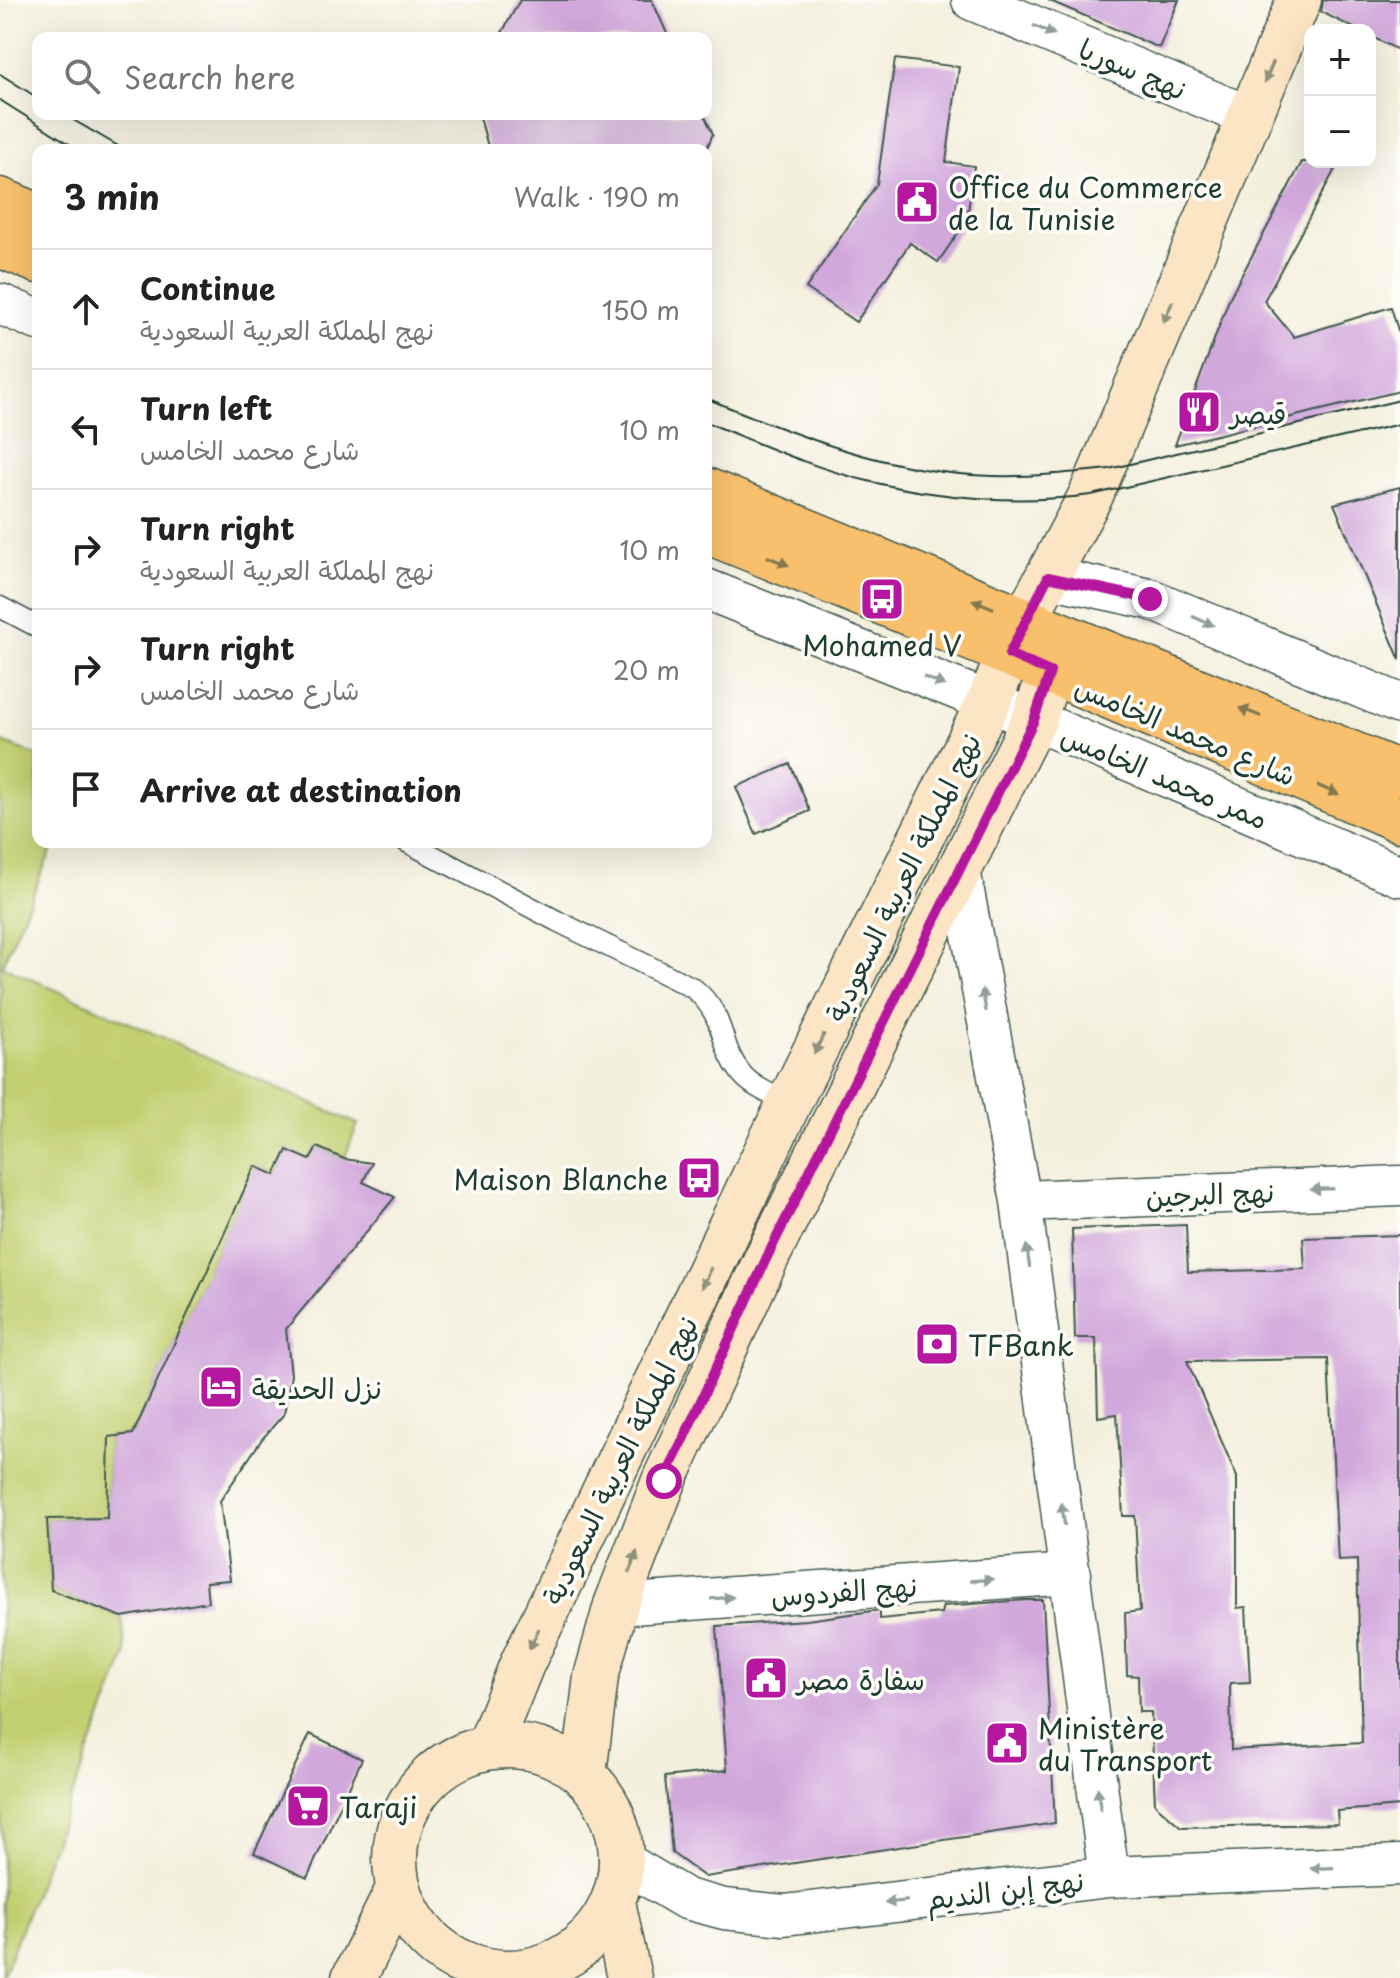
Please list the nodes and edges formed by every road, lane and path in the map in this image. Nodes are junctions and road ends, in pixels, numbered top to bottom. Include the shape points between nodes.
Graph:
1 (972, 0) edge
2 (1299, 0) edge
3 (1250, 117) junction
4 (0, 200) edge
5 (32, 213) edge
6 (0, 245) edge
7 (32, 258) edge
8 (0, 304) edge
9 (32, 317) edge
10 (712, 493) edge
11 (712, 533) edge
12 (1048, 577) junction
13 (712, 591) edge
14 (0, 607) edge
15 (32, 624) edge
16 (1016, 638) junction
17 (1059, 655) junction
18 (988, 703) junction
19 (1400, 704) edge
20 (1034, 720) junction
21 (1400, 773) edge
22 (1400, 820) edge
23 (418, 848) edge
24 (960, 870) junction
25 (1400, 876) edge
26 (789, 1103) junction
27 (1400, 1186) edge
28 (1021, 1201) junction
29 (1071, 1574) junction
30 (616, 1605) junction
31 (489, 1746) junction
32 (584, 1774) junction
33 (1400, 1865) edge
34 (1109, 1877) junction
35 (618, 1881) junction
36 (398, 1889) junction
37 (500, 1975) edge
38 (354, 1978) edge
39 (629, 1978) edge

1 -> 3 street, نهج سوريا
2 -> 3 main road, نهج المملكة العربية السعودية
3 -> 12 main road, نهج المملكة العربية السعودية via 1091,495
4 - 5 main road
6 - 7 main road
8 - 9 street
16 -> 10 main road, شارع محمد الخامس
11 -> 16 main road, شارع محمد الخامس
12 - 16 main road, نهج المملكة العربية السعودية
12 -> 19 street via 1150,599
13 -> 18 street, ممر محمد الخامس
14 - 15 lane
16 - 17 main road, شارع محمد الخامس
16 - 18 main road, نهج المملكة العربية السعودية
17 - 20 main road, نهج المملكة العربية السعودية
21 -> 17 main road, شارع محمد الخامس
17 -> 22 main road, شارع محمد الخامس
18 - 20 street, ممر محمد الخامس
18 -> 26 main road, نهج المملكة العربية السعودية
20 - 24 main road, نهج المملكة العربية السعودية
20 - 25 street, ممر محمد الخامس
23 - 26 lane via 693,988 718,1017 742,1074
28 -> 24 street
30 -> 24 main road, نهج المملكة العربية السعودية via 709,1380
26 -> 31 main road, نهج المملكة العربية السعودية via 522,1664
27 -> 28 street, نهج البرجين
29 -> 28 street
30 -> 29 street, نهج الفردوس
34 -> 29 street
30 - 32 main road, نهج المملكة العربية السعودية via 596,1677
31 - 32 main road via 523,1746 556,1755
31 - 36 main road via 441,1767 407,1807 397,1833
32 - 35 main road via 605,1799 618,1828
33 -> 34 street, نهج إبن النديم
34 -> 35 street, نهج إبن النديم via 784,1915 724,1909
35 - 37 main road via 598,1928 576,1950 550,1965
35 - 39 main road
36 - 37 main road via 410,1917 429,1941 453,1959
36 - 38 main road

